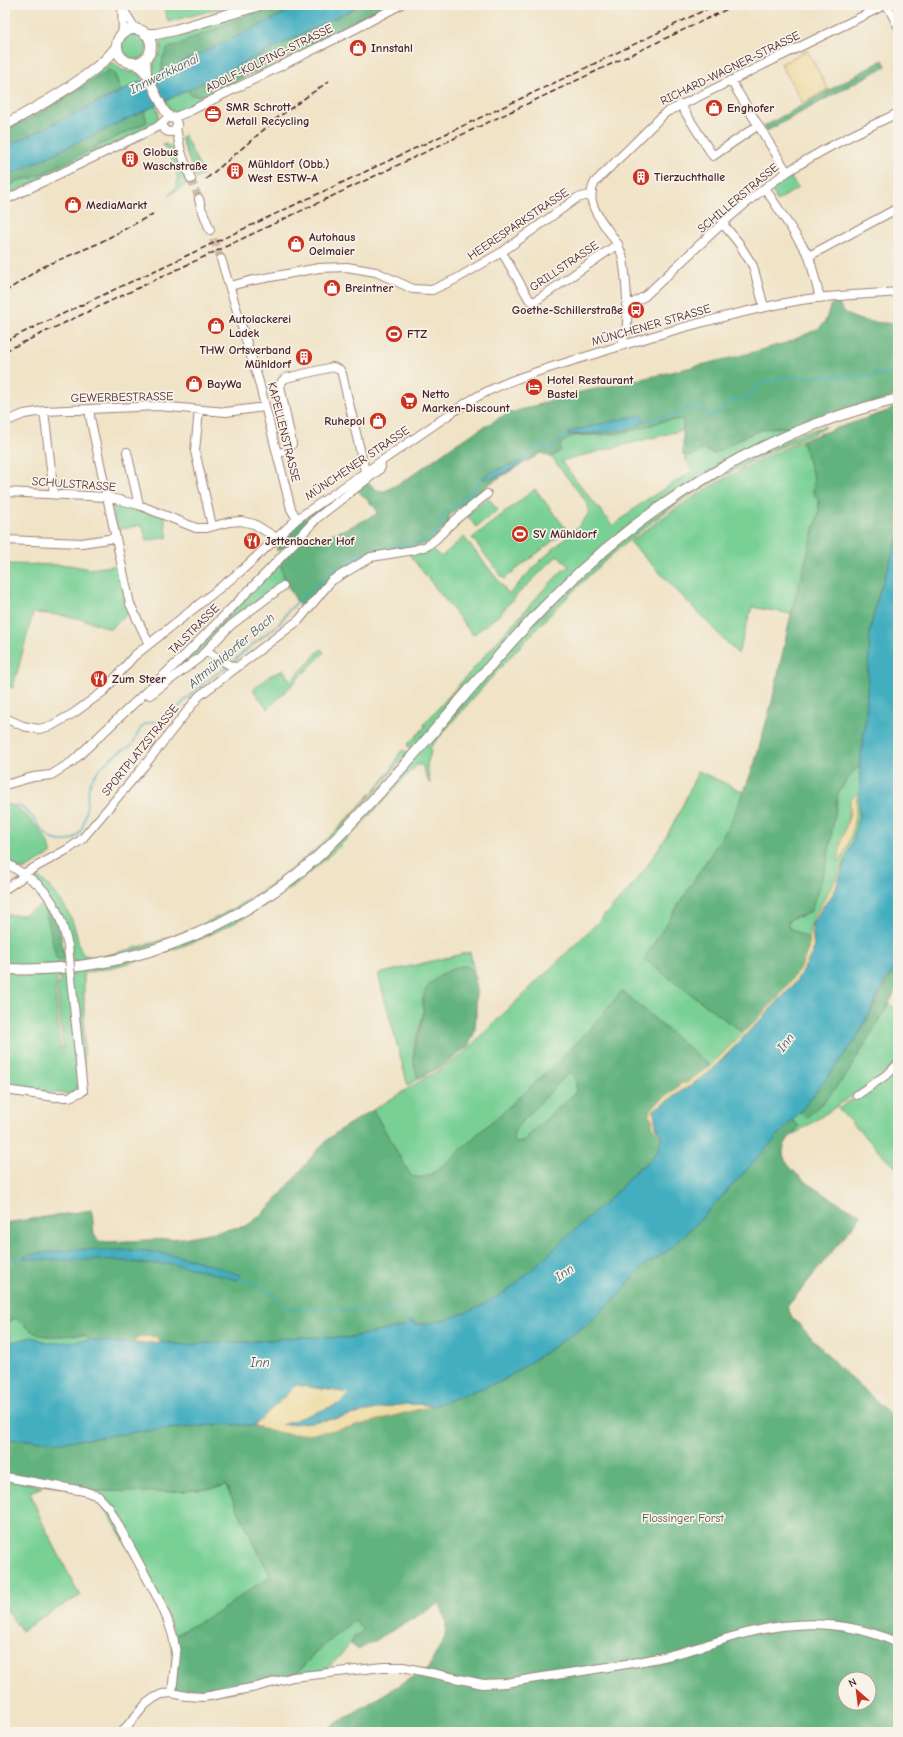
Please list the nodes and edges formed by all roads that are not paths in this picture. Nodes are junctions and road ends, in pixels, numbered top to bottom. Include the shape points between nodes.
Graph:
1 (260, 5) edge
2 (400, 5) edge
3 (886, 5) edge
4 (122, 6) edge
5 (898, 26) edge
6 (176, 30) junction
7 (140, 32) junction
8 (123, 34) junction
9 (117, 46) junction
10 (150, 46) junction
11 (146, 57) junction
12 (123, 59) junction
13 (135, 63) junction
14 (90, 72) junction
15 (147, 75) junction
16 (731, 81) junction
17 (680, 104) junction
18 (898, 113) edge
19 (170, 124) junction
20 (5, 125) edge
21 (757, 126) junction
22 (787, 172) junction
23 (191, 179) tunnel mouth
24 (765, 188) junction
25 (590, 195) junction
26 (5, 200) edge
27 (201, 206) tunnel mouth
28 (898, 208) edge
29 (723, 224) junction
30 (212, 235) tunnel mouth
31 (618, 244) junction
32 (502, 252) junction
33 (809, 256) junction
34 (220, 259) tunnel mouth
35 (230, 286) junction
36 (898, 292) edge
37 (820, 298) junction
38 (626, 305) junction
39 (764, 307) junction
40 (627, 325) junction
41 (635, 341) junction
42 (621, 346) junction
43 (898, 399) edge
44 (265, 406) junction
45 (90, 409) junction
46 (199, 410) junction
47 (44, 411) junction
48 (5, 422) edge
49 (127, 452) dead end
50 (278, 454) junction
51 (380, 462) junction
52 (366, 471) junction
53 (5, 492) edge
54 (54, 494) junction
55 (487, 494) dead end
56 (107, 497) junction
57 (139, 505) junction
58 (297, 519) junction
59 (212, 526) junction
60 (275, 537) junction
61 (115, 538) junction
62 (5, 540) edge
63 (283, 586) dead end
64 (150, 644) junction
65 (206, 651) junction
66 (234, 667) junction
67 (142, 697) junction
68 (5, 718) edge
69 (5, 785) edge
70 (5, 862) edge
71 (23, 874) junction
72 (5, 889) edge
73 (5, 969) edge
74 (898, 1064) edge
75 (5, 1090) edge
76 (857, 1095) dead end
77 (5, 1478) edge
78 (898, 1643) edge
79 (172, 1693) junction
80 (122, 1732) edge

1 - 6 main road
2 - 19 street, ADOLF-KOLPING-STRASSE via 192,110
3 - 5 street
3 - 16 street, RICHARD-WAGNER-STRASSE
4 - 7 street
4 - 8 street
6 - 7 main road via 156,34
6 - 10 main road
7 - 8 main road via 130,30
7 - 10 main road via 150,41
8 - 9 main road
9 - 12 main road
9 - 14 main road via 111,55
10 - 11 main road
11 - 13 main road
11 - 15 street
12 - 13 main road
12 - 14 main road via 114,60
13 - 15 street
14 - 20 main road
15 - 19 street
16 - 17 street, RICHARD-WAGNER-STRASSE
16 - 21 street
17 - 21 street via 713,156
17 - 25 street, RICHARD-WAGNER-STRASSE via 660,117 603,173 595,182
18 - 22 street, SCHILLERSTRASSE
19 - 23 street
19 - 26 street, ADOLF-KOLPING-STRASSE
21 - 22 street
22 - 24 street, SCHILLERSTRASSE
24 - 29 street, SCHILLERSTRASSE
24 - 33 street
25 - 31 street via 592,206
25 - 32 street, HEERESPARKSTRASSE via 577,198
27 - 30 street
28 - 33 street
29 - 38 street, SCHILLERSTRASSE via 645,296
29 - 39 street via 753,266
31 - 32 street, GRILLSTRASSE via 534,302 529,299
31 - 38 street via 623,261
32 - 35 street, HEERESPARKSTRASSE via 432,290 413,289 376,272 347,267 319,268
33 - 37 street
34 - 35 street, KAPELLENSTRASSE
35 - 44 street, KAPELLENSTRASSE
36 - 37 street, MÜNCHENER STRASSE
37 - 39 street, MÜNCHENER STRASSE
38 - 40 street
39 - 41 street, MÜNCHENER STRASSE
40 - 41 street
40 - 42 street
41 - 42 street, MÜNCHENER STRASSE
42 - 51 street, MÜNCHENER STRASSE via 488,390
43 - 73 main road via 828,420 776,440 681,492 628,530 580,572 530,622 383,789 330,845 296,875 264,898 205,931 145,953 62,968
44 - 46 street, GEWERBESTRASSE via 231,411
44 - 50 street, KAPELLENSTRASSE
45 - 46 street, GEWERBESTRASSE via 158,406
45 - 47 street, GEWERBESTRASSE
45 - 56 street
46 - 59 street via 195,456
47 - 48 street, GEWERBESTRASSE via 24,414
47 - 54 street
49 - 57 street
50 - 52 street via 288,450 292,444 280,386 282,381 333,367 342,374
50 - 58 street, KAPELLENSTRASSE via 291,509
51 - 52 street, MÜNCHENER STRASSE
51 - 67 street, TALSTRASSE via 379,470 317,518 269,570
52 - 58 street, MÜNCHENER STRASSE
53 - 54 street, SCHULSTRASSE
54 - 56 street, SCHULSTRASSE
55 - 66 street, SPORTPLATZSTRASSE via 427,546 371,557 335,578 299,620
56 - 57 street, SCHULSTRASSE
56 - 61 street
57 - 59 street, SCHULSTRASSE via 196,528
58 - 60 street, MÜNCHENER STRASSE
59 - 60 street, SCHULSTRASSE via 241,521 254,524
60 - 64 street, MÜNCHENER STRASSE via 231,580
61 - 62 street via 82,543
61 - 64 street via 130,604
63 - 65 street via 231,625
64 - 68 street, MÜNCHENER STRASSE via 128,661 104,690 64,720 35,729
65 - 66 street
65 - 67 street via 149,696
66 - 71 street, SPORTPLATZSTRASSE via 199,696 82,839
67 - 69 street, TALSTRASSE via 65,768 46,777 33,777
70 - 71 street
71 - 72 street, SPORTPLATZSTRASSE
71 - 75 street, bridge via 39,886 54,904 61,919 68,946 83,1091 62,1097
74 - 76 street
77 - 79 street via 84,1491 98,1496 109,1508 168,1621 176,1654
78 - 79 street via 870,1632 839,1626 791,1624 654,1659 506,1683 483,1684 403,1667 383,1666 293,1677 204,1697
79 - 80 street via 162,1694 150,1701

